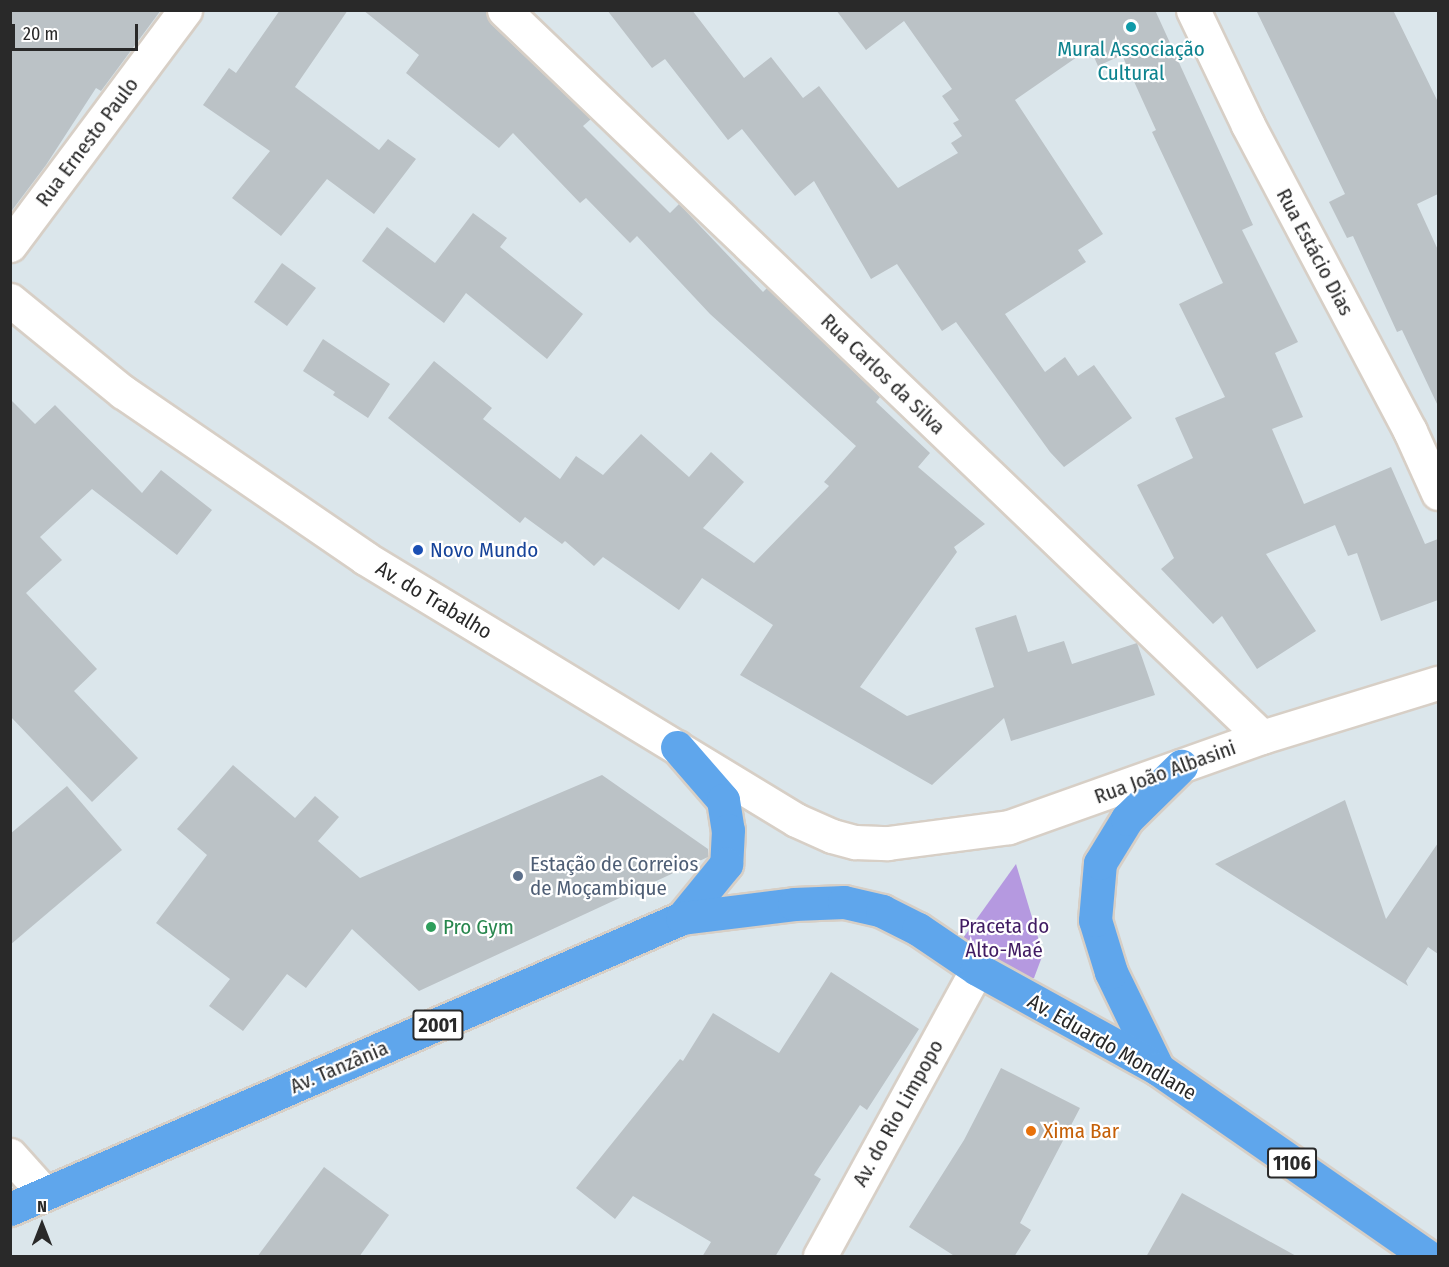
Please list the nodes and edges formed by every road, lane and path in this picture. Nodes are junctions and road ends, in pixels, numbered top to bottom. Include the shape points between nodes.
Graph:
1 (185, 10) edge
2 (504, 10) edge
3 (1193, 10) edge
4 (10, 245) edge
5 (10, 300) edge
6 (1438, 493) edge
7 (1438, 683) edge
8 (1262, 737) junction
9 (677, 747) junction
10 (1181, 766) junction
11 (888, 843) joint
12 (844, 902) joint
13 (682, 918) junction
14 (977, 969) junction
15 (1158, 1069) junction
16 (10, 1155) edge
17 (45, 1194) junction
18 (10, 1209) edge
19 (820, 1257) edge
20 (1427, 1257) edge

1 - 4 street, Rua Ernesto Paulo
2 - 8 street, Rua Carlos da Silva
3 - 6 street, Rua Estácio Dias via 1248,125 1410,431
5 - 9 street, Av. do Trabalho via 123,392 365,558
7 - 8 street, Rua João Albasini
8 - 10 street, Rua João Albasini
9 - 11 street, Av. do Trabalho via 796,820 847,840
9 - 13 main road via 723,800 728,830 726,864
10 - 11 street, Rua João Albasini via 1009,827
10 - 15 main road via 1127,819 1100,863 1095,920 1111,972
12 - 13 main road, Av. Tanzânia / 2001
12 - 14 main road, Av. Eduardo Mondlane / 1106 via 882,911 918,929
13 - 17 main road, Av. Tanzânia / 2001
14 - 15 main road, Av. Eduardo Mondlane / 1106
14 - 19 street, Av. do Rio Limpopo
15 - 20 main road, Av. Eduardo Mondlane / 1106
16 - 17 street
17 - 18 main road, 2001

